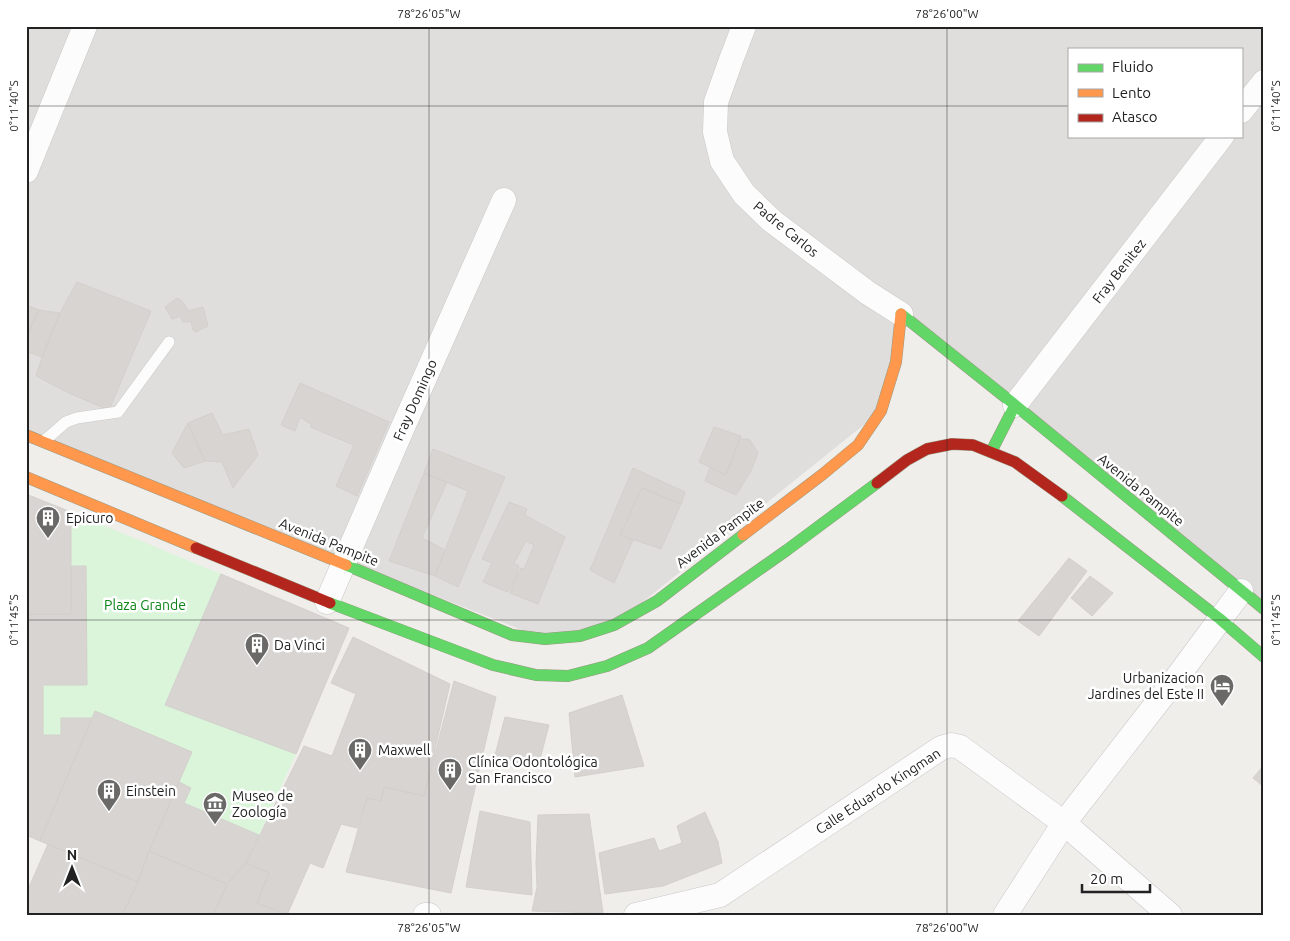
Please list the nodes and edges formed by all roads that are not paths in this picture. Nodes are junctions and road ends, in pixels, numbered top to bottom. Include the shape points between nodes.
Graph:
1 (85, 26) edge
2 (744, 26) edge
3 (1264, 82) edge
4 (1242, 111) edge
5 (1220, 138) edge
6 (26, 171) edge
7 (504, 200) dead end
8 (901, 314) junction
9 (169, 342) dead end
10 (1016, 405) junction
11 (26, 435) edge
12 (42, 442) junction
13 (991, 452) junction
14 (26, 477) edge
15 (343, 564) junction
16 (1241, 591) junction
17 (327, 602) junction
18 (1264, 609) edge
19 (1220, 619) junction
20 (1264, 657) edge
21 (1064, 824) junction
22 (714, 905) edge
23 (425, 915) edge
24 (429, 915) edge
25 (636, 915) edge
26 (1006, 915) edge
27 (1170, 915) edge

1 - 6 street
2 - 8 street, Padre Carlos via 716,102 715,132 722,161 744,194 772,221
3 - 4 street
5 - 10 street, Fray Benitez
7 - 15 street, Fray Domingo
8 - 10 street, Avenida Pampite
8 - 15 street, Avenida Pampite via 896,362 880,411 858,445 826,478 657,600 614,625 580,636 545,639 512,635
9 - 12 lane via 118,412 66,422
10 - 13 street
10 - 16 street, Avenida Pampite
11 - 12 street, Avenida Pampite
12 - 15 street, Avenida Pampite
13 - 17 street via 973,445 952,444 927,449 845,500 787,550 648,648 607,666 568,676 536,675 493,665
13 - 19 street via 1015,462 1049,486
14 - 17 street
15 - 17 street, Fray Domingo
16 - 18 street, Avenida Pampite
16 - 19 street
19 - 20 street
19 - 21 street
21 - 22 street, Calle Eduardo Kingman via 960,747 951,745 941,748
21 - 26 street
21 - 27 street, Calle Eduardo Kingman
22 - 25 street, Calle Eduardo Kingman
23 - 24 street

